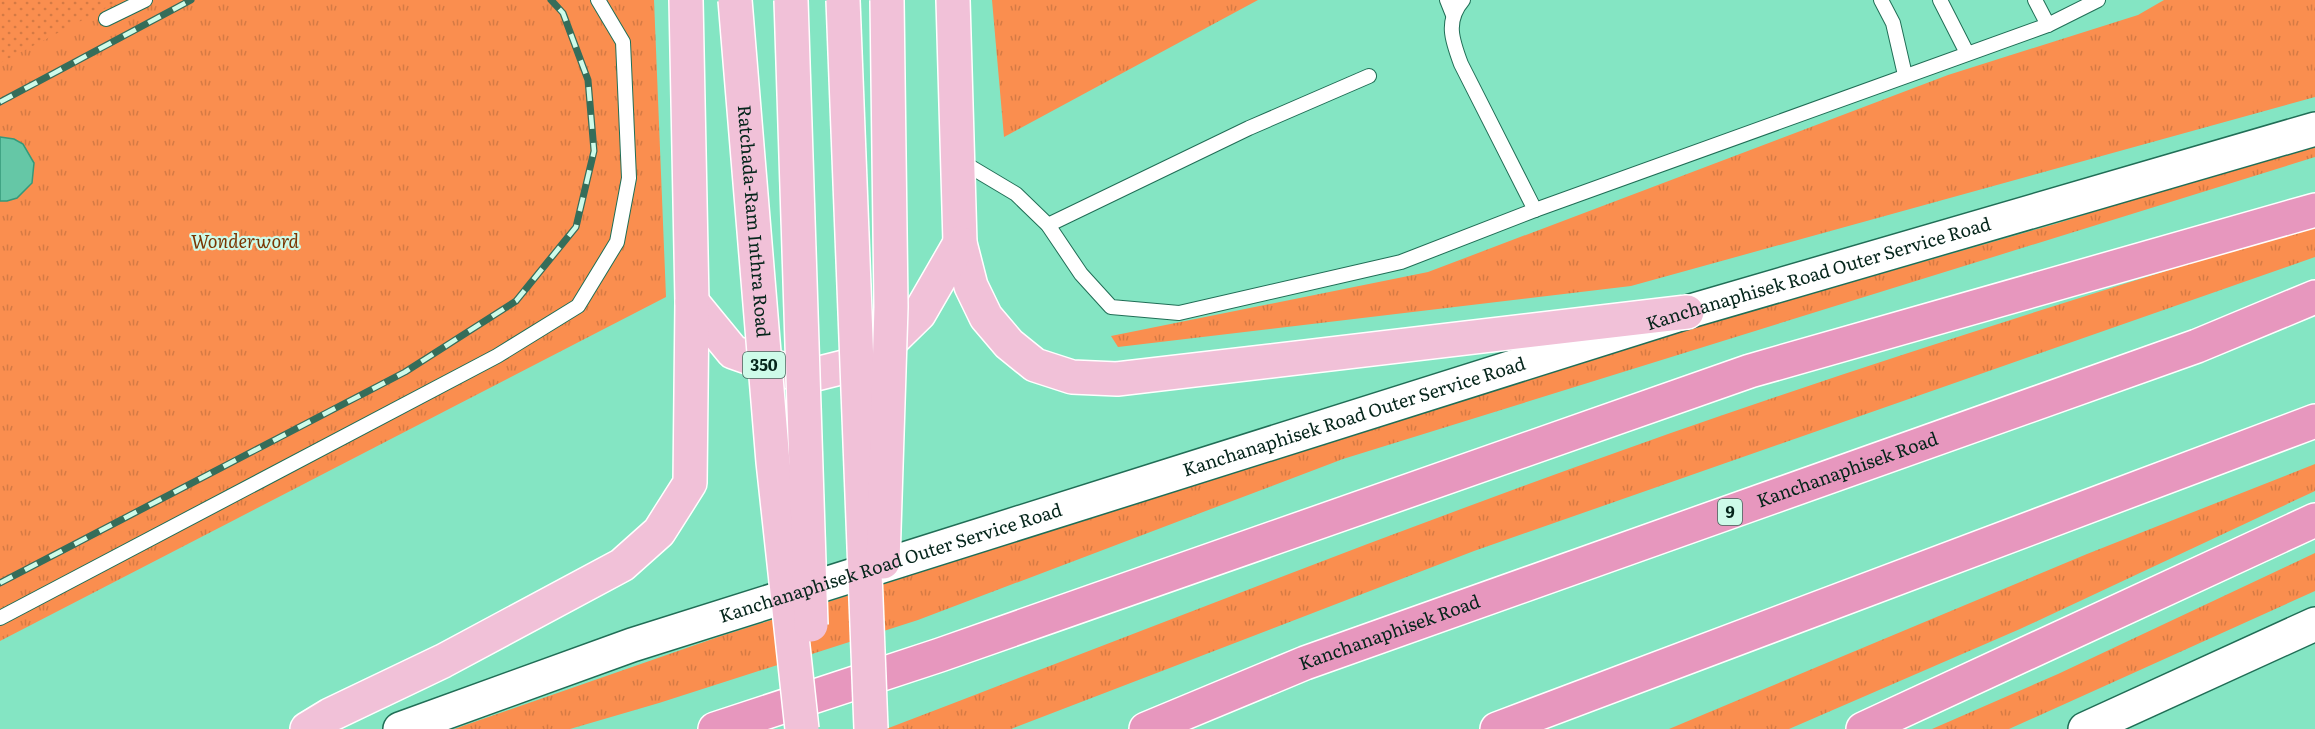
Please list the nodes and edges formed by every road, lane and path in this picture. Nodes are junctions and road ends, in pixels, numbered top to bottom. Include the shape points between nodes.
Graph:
1 (145, 0) edge
2 (598, 0) edge
3 (686, 0) edge
4 (735, 0) edge
5 (791, 0) edge
6 (843, 0) edge
7 (887, 0) edge
8 (946, 0) edge
9 (953, 0) edge
10 (1446, 0) edge
11 (1463, 0) edge
12 (1881, 0) edge
13 (1940, 0) edge
14 (2035, 0) edge
15 (2098, 0) edge
16 (1453, 15) junction
17 (106, 19) dead end
18 (2048, 25) junction
19 (955, 46) junction
20 (1967, 52) junction
21 (1369, 75) dead end
22 (1905, 75) junction
23 (2315, 129) edge
24 (959, 160) junction
25 (1535, 210) junction
26 (2315, 210) edge
27 (1048, 225) junction
28 (960, 243) junction
29 (2315, 297) edge
30 (692, 302) junction
31 (1687, 312) junction
32 (2315, 421) edge
33 (2315, 520) edge
34 (0, 618) edge
35 (2315, 624) edge
36 (940, 655) junction
37 (307, 729) edge
38 (400, 729) edge
39 (715, 729) edge
40 (769, 729) edge
41 (802, 729) edge
42 (814, 729) edge
43 (873, 729) edge
44 (1146, 729) edge
45 (1497, 729) edge
46 (1863, 729) edge
47 (2085, 729) edge

1 - 17 lane
2 - 34 lane via 622,42 629,178 617,242 578,306 497,356
3 - 30 main road
4 - 41 main road, Ratchada-Ram Inthra Road / 350, bridge via 773,462
5 - 42 main road, 350, bridge
6 - 43 main road, bridge
7 - 43 main road, bridge via 891,318
8 - 19 main road
9 - 19 main road
10 - 16 lane
11 - 16 lane
12 - 22 lane via 1893,23
13 - 20 lane
14 - 18 lane
15 - 18 lane
16 - 25 lane via 1451,39 1461,64
18 - 20 lane
19 - 24 main road
20 - 22 lane
21 - 27 lane
22 - 25 lane
23 - 31 main road, Kanchanaphisek Road Outer Service Road
24 - 27 lane via 1016,194
24 - 28 main road
25 - 27 lane via 1401,262 1179,314 1111,306 1081,274
26 - 36 highway via 1750,371
28 - 30 main road via 919,314 872,360 804,377 733,352
28 - 31 main road via 971,286 986,317 1009,344 1035,365 1072,377 1117,379
29 - 44 highway, Kanchanaphisek Road / 9 via 2197,346 1305,663
30 - 37 main road via 690,483 659,532 622,565
31 - 38 main road, Kanchanaphisek Road Outer Service Road via 632,645
32 - 45 highway
33 - 46 highway
35 - 47 main road
36 - 39 highway
36 - 40 highway

